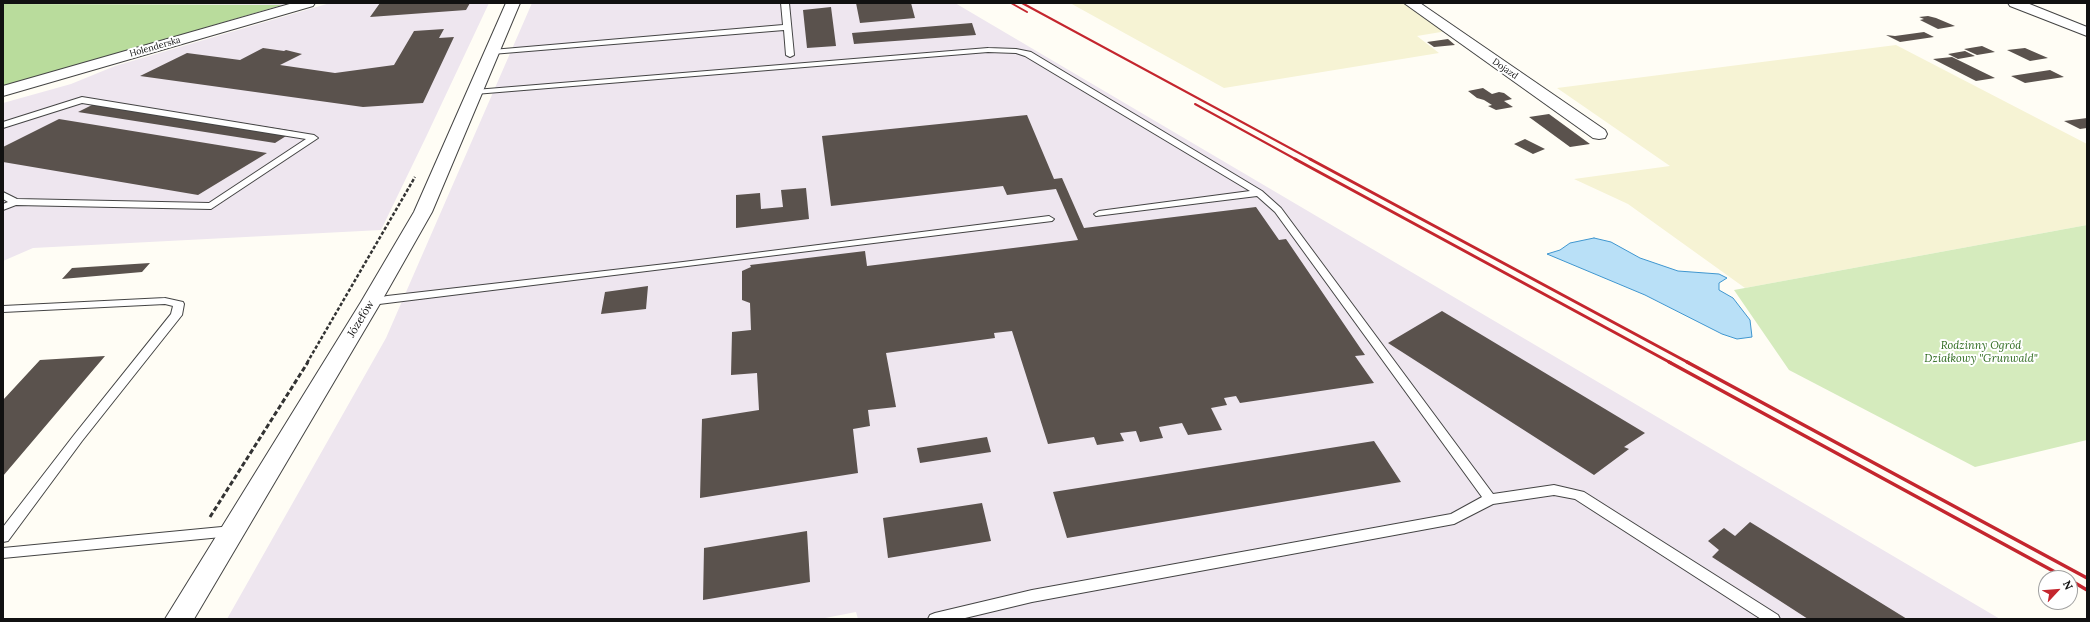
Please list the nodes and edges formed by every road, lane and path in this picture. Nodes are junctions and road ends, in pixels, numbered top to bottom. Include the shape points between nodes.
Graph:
1 (308, 3) edge
2 (513, 3) edge
3 (785, 3) edge
4 (1411, 3) edge
5 (2015, 3) edge
6 (787, 27) junction
7 (2087, 32) edge
8 (492, 52) junction
9 (790, 55) dead end
10 (3, 91) edge
11 (475, 92) junction
12 (3, 125) edge
13 (1598, 134) dead end
14 (416, 176) dead end
15 (1259, 193) junction
16 (3, 195) edge
17 (15, 202) junction
18 (3, 207) edge
19 (1099, 214) dead end
20 (1049, 219) dead end
21 (372, 302) junction
22 (3, 308) edge
23 (1490, 499) junction
24 (232, 531) junction
25 (199, 534) junction
26 (3, 536) edge
27 (3, 553) edge
28 (179, 619) edge
29 (935, 619) edge
30 (1774, 619) edge

1 - 10 street, Holenderska
2 - 8 street, Józefów
3 - 6 lane
4 - 13 street, Dojazd
5 - 7 street
6 - 8 lane
6 - 9 lane
8 - 11 street, Józefów
11 - 15 lane via 988,50 1016,51 1028,54
11 - 21 street, Józefów via 423,212
12 - 17 lane via 82,100 314,138 211,206
14 - 25 path via 325,335
15 - 19 lane
15 - 23 lane via 1278,210
16 - 17 lane
17 - 18 lane
20 - 21 lane via 690,264 387,298
21 - 24 street, Józefów
22 - 26 lane via 164,301 179,304 176,315
23 - 29 lane via 1454,519 1032,596
23 - 30 lane via 1554,490 1579,494
24 - 25 lane
24 - 28 street, Józefów
25 - 27 lane

